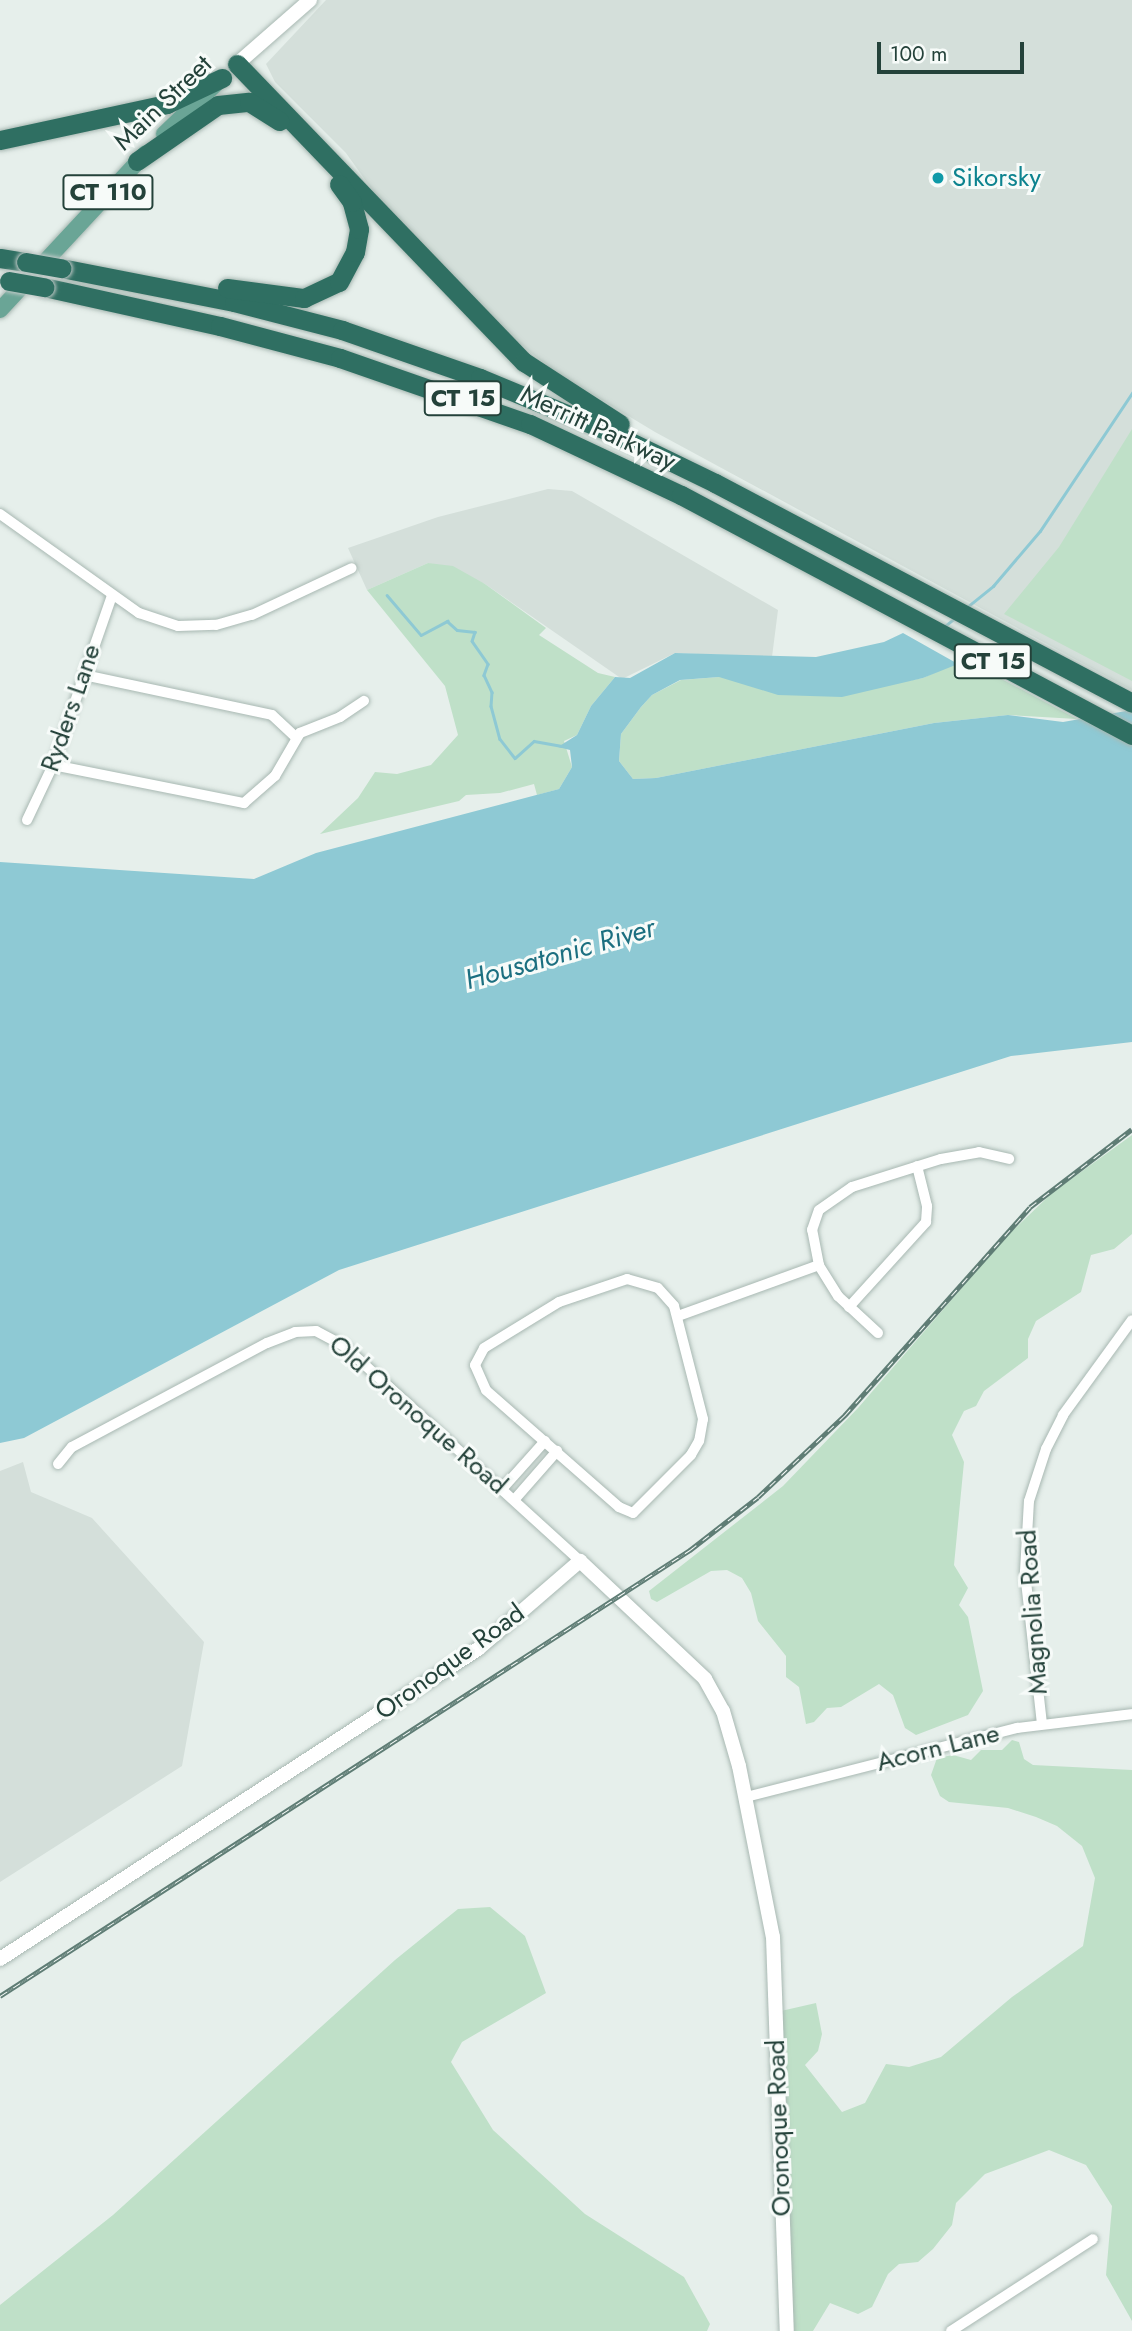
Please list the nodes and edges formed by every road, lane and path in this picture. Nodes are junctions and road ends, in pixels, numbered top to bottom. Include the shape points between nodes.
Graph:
1 (310, 0) edge
2 (237, 64) junction
3 (222, 78) junction
4 (0, 140) edge
5 (137, 161) junction
6 (0, 258) edge
7 (101, 276) junction
8 (3, 280) edge
9 (0, 310) edge
10 (715, 483) junction
11 (0, 514) edge
12 (352, 568) dead end
13 (112, 596) junction
14 (84, 675) junction
15 (364, 701) dead end
16 (1132, 704) edge
17 (1132, 735) edge
18 (296, 737) junction
19 (53, 765) junction
20 (27, 820) dead end
21 (1009, 1159) dead end
22 (917, 1166) junction
23 (819, 1265) junction
24 (849, 1307) junction
25 (678, 1316) junction
26 (1132, 1320) edge
27 (878, 1333) dead end
28 (545, 1441) junction
29 (557, 1451) junction
30 (58, 1464) dead end
31 (503, 1488) junction
32 (515, 1499) junction
33 (580, 1561) junction
34 (1132, 1714) edge
35 (1042, 1724) junction
36 (747, 1797) junction
37 (0, 1959) edge
38 (1093, 2239) dead end
39 (787, 2331) edge
40 (951, 2331) edge

1 - 2 street, Main Street / CT 110
2 - 3 main road, Main Street / CT 110
2 - 10 highway via 524,362 601,414 688,460
3 - 4 highway via 167,104
3 - 5 main road, Main Street / CT 110
5 - 7 highway via 206,111 228,102 249,102 276,117 343,188 357,214 355,253 339,282 304,298
5 - 9 main road, Main Street / CT 110
6 - 7 highway, Merritt Parkway / CT 15, bridge
7 - 10 highway, Merritt Parkway / CT 15 via 234,302 420,356 608,431
8 - 17 highway, Merritt Parkway / CT 15, bridge via 220,326 472,401 620,465
10 - 16 highway, Merritt Parkway / CT 15
11 - 13 street
12 - 13 street via 252,615 196,628 154,620
13 - 14 street, Ryders Lane
14 - 18 street via 272,715
14 - 19 street, Ryders Lane
15 - 18 street
18 - 19 street via 275,776 244,803
19 - 20 street, Ryders Lane
21 - 22 street via 979,1152
22 - 23 street via 852,1187 819,1210 813,1230
22 - 24 street via 927,1206 926,1222
23 - 24 street
23 - 25 street
24 - 27 street
25 - 28 street via 658,1287 627,1279 559,1302 484,1348 475,1364 478,1380
25 - 29 street via 702,1412 701,1434 691,1455 641,1509 630,1513
26 - 35 street, Magnolia Road via 1063,1415 1029,1501 1026,1572
28 - 29 street
28 - 31 street
29 - 32 street
30 - 31 street, Old Oronoque Road via 66,1452 89,1437 267,1343 305,1331 334,1338
31 - 32 street, Old Oronoque Road
32 - 33 street, Old Oronoque Road
33 - 36 street, Oronoque Road via 663,1635 715,1693
33 - 37 street, Oronoque Road via 478,1649
34 - 35 street, Acorn Lane
35 - 36 street, Acorn Lane
36 - 39 street, Oronoque Road via 774,1950
38 - 40 street

